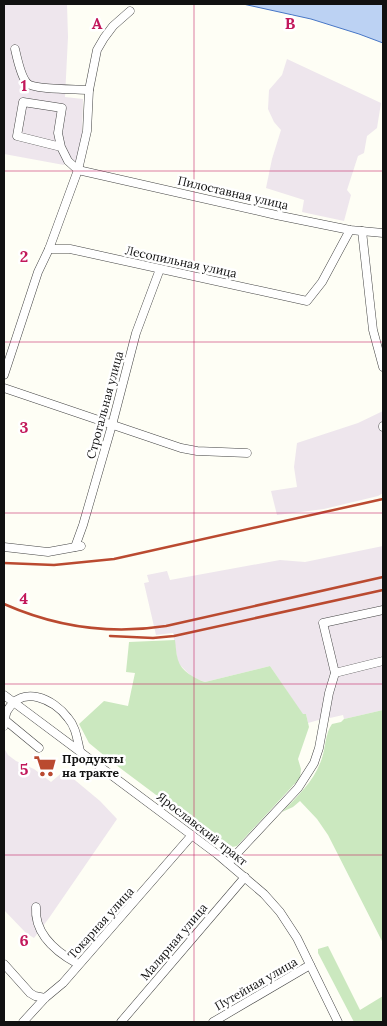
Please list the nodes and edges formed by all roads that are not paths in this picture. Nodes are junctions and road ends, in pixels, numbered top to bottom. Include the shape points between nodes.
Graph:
1 (130, 11) dead end
2 (15, 49) dead end
3 (89, 90) junction
4 (61, 147) junction
5 (78, 170) junction
6 (350, 230) junction
7 (362, 231) junction
8 (383, 233) edge
9 (50, 249) junction
10 (160, 269) junction
11 (383, 367) edge
12 (4, 375) edge
13 (4, 388) edge
14 (112, 425) junction
15 (247, 453) dead end
16 (4, 547) edge
17 (383, 610) edge
18 (383, 661) edge
19 (335, 673) junction
20 (4, 695) edge
21 (14, 703) junction
22 (4, 723) edge
23 (39, 748) dead end
24 (80, 751) junction
25 (192, 835) junction
26 (228, 862) junction
27 (245, 877) junction
28 (36, 907) dead end
29 (4, 964) edge
30 (78, 964) junction
31 (310, 965) junction
32 (45, 998) junction
33 (23, 1022) edge
34 (121, 1022) edge
35 (213, 1022) edge
36 (338, 1022) edge

1 - 3 street via 100,44
2 - 3 street via 24,80 29,85 41,89
3 - 5 street via 87,131
4 - 4 street via 17,136 23,102 62,108 58,133
4 - 5 street via 68,161
5 - 6 street, Пилоставная улица
5 - 9 street
6 - 7 street, Пилоставная улица
6 - 10 street, Лесопильная улица via 322,282 307,301
7 - 8 street, Пилоставная улица
7 - 11 street via 373,330
9 - 10 street, Лесопильная улица via 70,249
9 - 12 street via 38,272
10 - 14 street, Строгальная улица via 136,333
13 - 14 street
14 - 15 street via 181,448
14 - 16 street, Строгальная улица via 78,546 38,552
17 - 19 street via 323,623
18 - 19 street
19 - 26 street via 319,748 310,772
20 - 21 street, Ярославский тракт
21 - 22 street
21 - 24 street, Ярославский тракт
21 - 24 street via 28,696 47,699 72,723
22 - 23 street
24 - 25 street, Ярославский тракт
25 - 26 street, Ярославский тракт
25 - 30 street, Токарная улица
26 - 27 street, Ярославский тракт
27 - 31 street, Ярославский тракт via 280,912
27 - 34 street, Малярная улица
28 - 30 street via 40,930 63,956
29 - 32 street via 30,993
30 - 32 street, Токарная улица
31 - 35 street, Путейная улица
31 - 36 street, Ярославский тракт
32 - 33 street, Токарная улица

